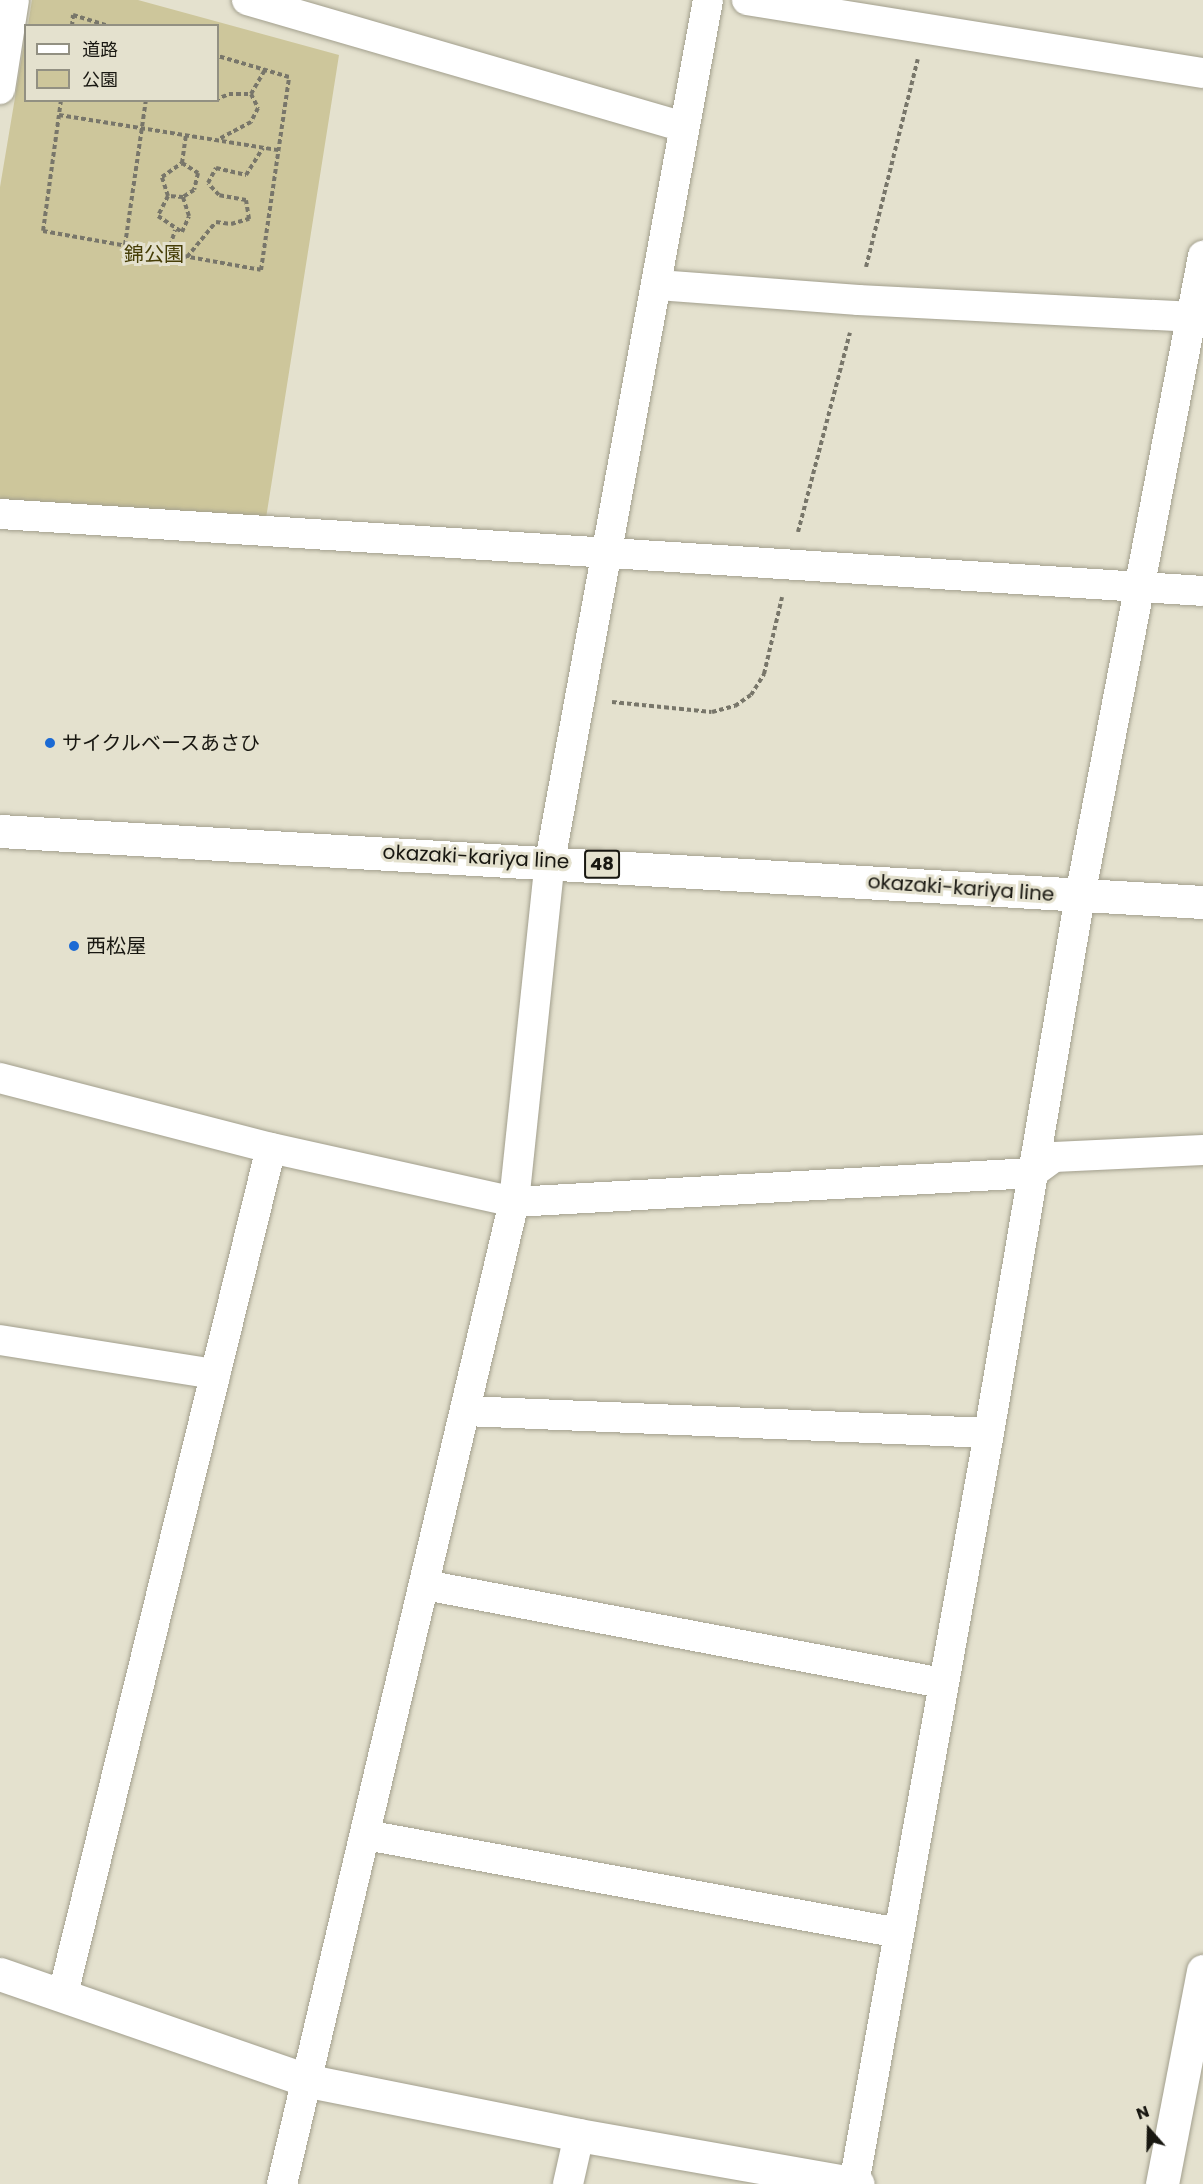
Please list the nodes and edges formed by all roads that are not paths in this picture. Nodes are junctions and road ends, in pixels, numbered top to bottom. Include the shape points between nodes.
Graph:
1 (14, 0) edge
2 (247, 0) edge
3 (708, 0) edge
4 (747, 0) edge
5 (1203, 74) edge
6 (0, 88) edge
7 (682, 126) junction
8 (1203, 256) edge
9 (658, 285) junction
10 (1191, 317) junction
11 (0, 514) edge
12 (604, 553) junction
13 (1139, 588) junction
14 (1203, 591) edge
15 (0, 831) edge
16 (550, 861) junction
17 (1080, 896) junction
18 (1203, 902) edge
19 (0, 1078) edge
20 (271, 1148) junction
21 (1203, 1150) edge
22 (1032, 1173) junction
23 (514, 1202) junction
24 (0, 1340) edge
25 (215, 1374) junction
26 (465, 1412) junction
27 (989, 1433) junction
28 (425, 1585) junction
29 (942, 1683) junction
30 (366, 1834) junction
31 (899, 1933) junction
32 (1203, 1971) edge
33 (0, 1974) edge
34 (63, 1994) junction
35 (309, 2081) junction
36 (579, 2135) junction
37 (282, 2184) edge
38 (568, 2184) edge
39 (855, 2184) edge
40 (1162, 2184) edge

1 - 6 street
2 - 7 street
3 - 7 street
4 - 5 street
7 - 9 street
8 - 10 street
9 - 10 street
9 - 12 street
10 - 13 street
11 - 12 street
12 - 13 street
12 - 16 street
13 - 14 street
13 - 17 street
15 - 16 main road, okazaki-kariya line / 48
16 - 17 main road, okazaki-kariya line / 48
16 - 23 street
17 - 18 main road, okazaki-kariya line / 48
17 - 22 street
19 - 20 street
20 - 23 street
20 - 25 street
21 - 22 street via 1054,1157
22 - 23 street
22 - 27 street
23 - 26 street
24 - 25 street
25 - 34 street
26 - 27 street
26 - 28 street
27 - 29 street
28 - 29 street
28 - 30 street
29 - 31 street
30 - 31 street
30 - 35 street
31 - 39 street
32 - 40 main road
33 - 34 main road
34 - 35 main road
35 - 36 main road
35 - 37 street
36 - 38 street
36 - 39 main road

